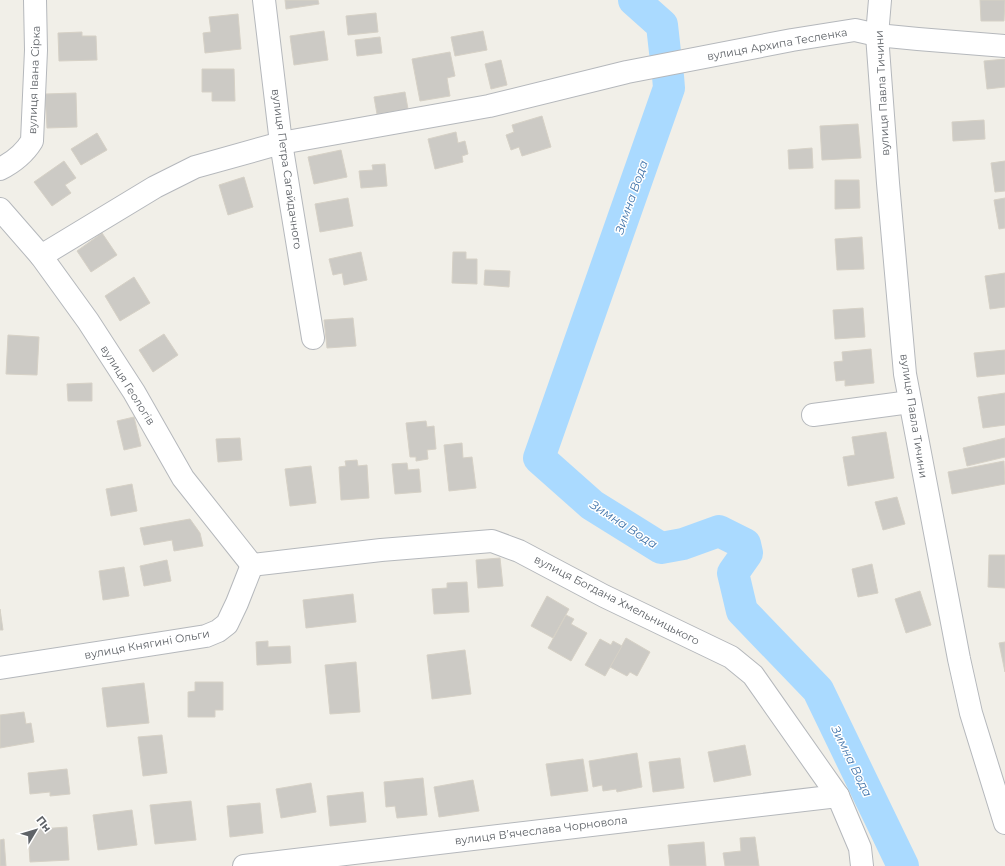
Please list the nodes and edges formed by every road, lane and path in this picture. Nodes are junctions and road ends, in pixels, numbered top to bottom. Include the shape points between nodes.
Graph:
1 (35, 0) edge
2 (264, 0) edge
3 (880, 0) edge
4 (877, 35) junction
5 (1005, 46) edge
6 (281, 143) junction
7 (0, 169) edge
8 (0, 209) edge
9 (41, 256) junction
10 (313, 338) dead end
11 (910, 402) junction
12 (813, 415) dead end
13 (252, 565) junction
14 (0, 668) edge
15 (838, 796) junction
16 (1005, 823) edge
17 (297, 862) edge
18 (244, 866) edge
19 (862, 866) edge

1 - 7 street, вулиця Івана Сірка via 36,50 32,142 25,153
2 - 6 street, вулиця Петра Сагайдачного
3 - 4 street, вулиця Павла Тичини
4 - 5 street, вулиця Архипа Тесленка
4 - 6 street, вулиця Архипа Тесленка via 856,30 792,40 627,72 488,106
4 - 11 street, вулиця Павла Тичини via 905,374
6 - 9 street, вулиця Архипа Тесленка via 195,167 155,187
6 - 10 street, вулиця Петра Сагайдачного
8 - 9 street, вулиця Геологів
9 - 13 street, вулиця Геологів via 88,321 134,392 183,478
11 - 12 street
11 - 16 street, вулиця Павла Тичини via 958,659 971,713
13 - 14 street, вулиця Княгині Ольги via 227,624 206,636
13 - 15 street, вулиця Богдана Хмельницького via 381,550 492,541 519,551 604,596 731,657 753,675
15 - 17 street, вулиця Вʼячеслава Чорновола
15 - 19 street, вулиця Богдана Хмельницького via 860,848
17 - 18 street, вулиця Вʼячеслава Чорновола

